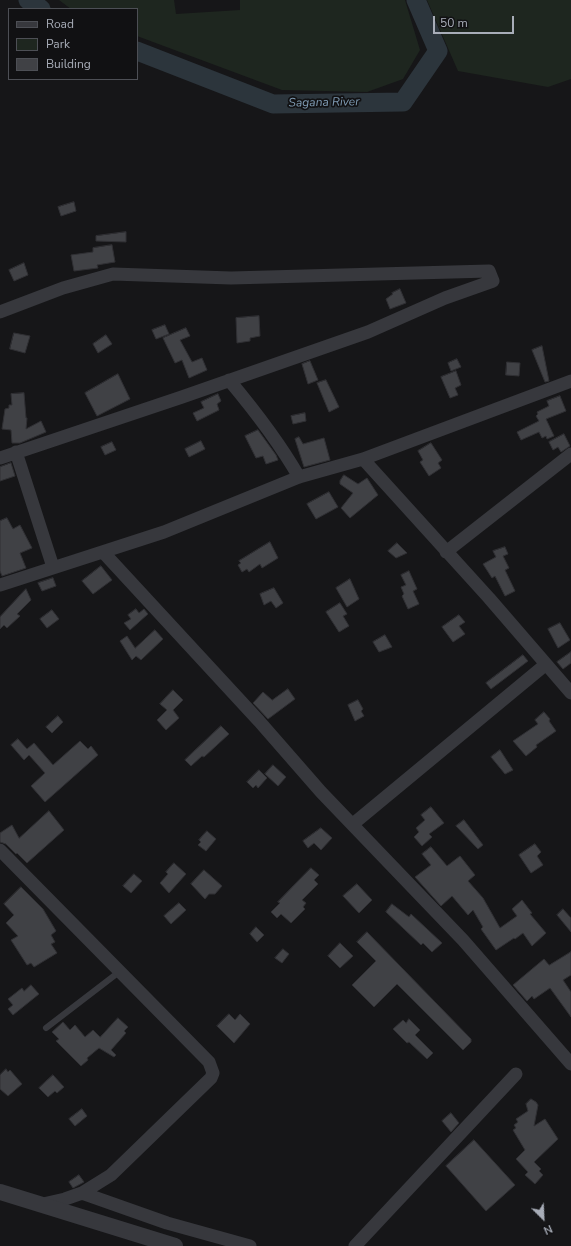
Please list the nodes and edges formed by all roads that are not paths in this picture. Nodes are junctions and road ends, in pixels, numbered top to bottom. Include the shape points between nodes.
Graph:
1 (0, 312) edge
2 (229, 380) junction
3 (571, 381) edge
4 (16, 452) junction
5 (571, 454) edge
6 (0, 458) edge
7 (363, 458) junction
8 (299, 477) junction
9 (103, 552) junction
10 (446, 552) junction
11 (53, 567) junction
12 (0, 585) edge
13 (545, 665) junction
14 (571, 693) edge
15 (353, 824) junction
16 (0, 850) edge
17 (119, 972) junction
18 (46, 1028) dead end
19 (571, 1064) edge
20 (516, 1074) dead end
21 (0, 1192) edge
22 (82, 1193) junction
23 (43, 1204) junction
24 (175, 1246) edge
25 (250, 1246) edge
26 (355, 1246) edge

1 - 2 street via 63,288 113,274 231,278 489,271 493,281 445,298 368,332
2 - 4 street
2 - 8 street via 259,416
3 - 7 street
4 - 6 street
4 - 11 street
5 - 10 street
7 - 8 street
7 - 10 street
8 - 9 street via 164,532
9 - 11 street
9 - 15 street
10 - 13 street
11 - 12 street
13 - 14 street
13 - 15 street
15 - 19 street via 463,940
16 - 17 street
17 - 18 lane
17 - 22 street via 209,1062 213,1073 211,1078 111,1175
20 - 26 street
21 - 23 street
22 - 23 street via 65,1200
22 - 25 street via 167,1223
23 - 24 street

